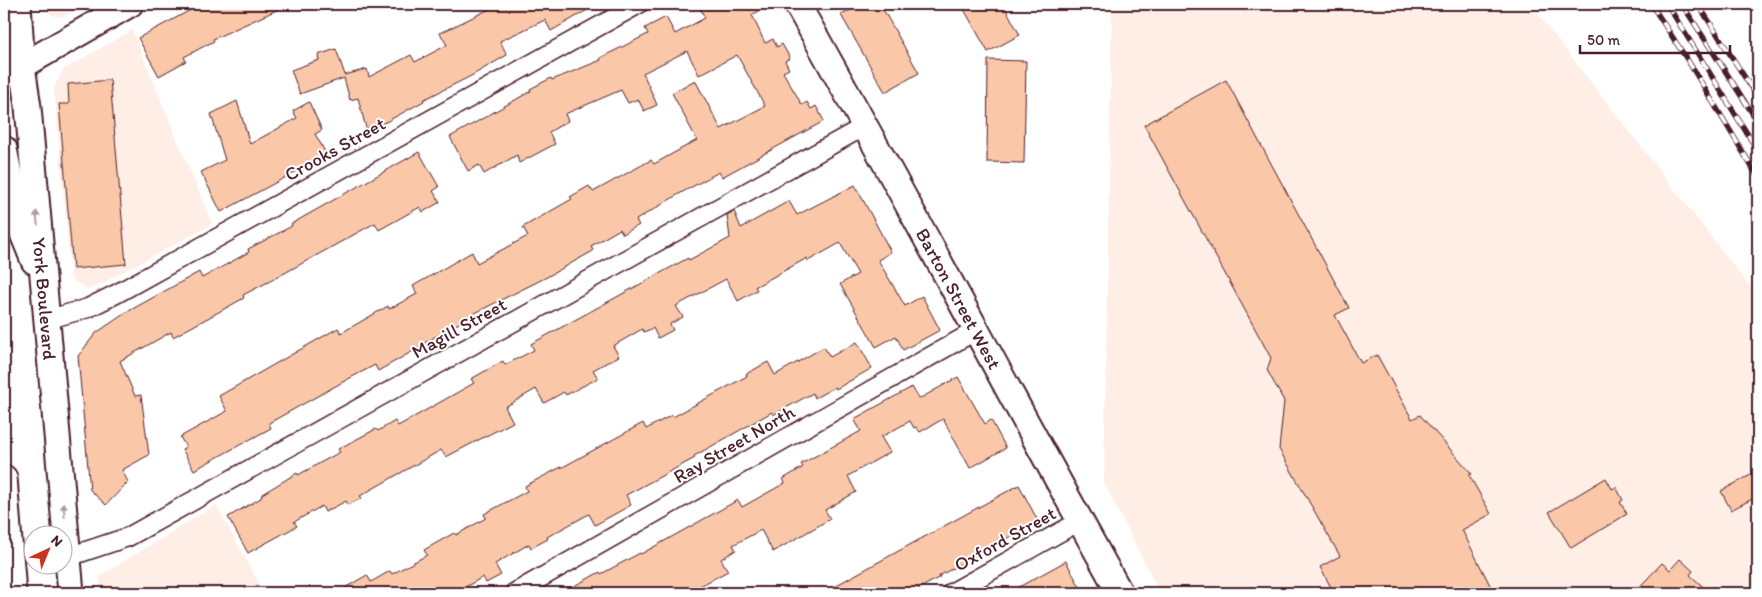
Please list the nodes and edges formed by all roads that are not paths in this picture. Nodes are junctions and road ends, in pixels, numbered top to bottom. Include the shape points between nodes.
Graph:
1 (18, 4) edge
2 (130, 4) edge
3 (639, 4) edge
4 (797, 4) edge
5 (4, 41) edge
6 (13, 70) edge
7 (865, 126) junction
8 (4, 149) edge
9 (43, 284) junction
10 (46, 320) junction
11 (975, 331) junction
12 (4, 478) edge
13 (1080, 521) junction
14 (65, 524) edge
15 (72, 556) edge
16 (7, 568) edge
17 (69, 574) edge
18 (13, 593) edge
19 (71, 593) edge
20 (514, 593) edge
21 (951, 593) edge
22 (1120, 593) edge

1 - 6 main road, York Boulevard
2 - 6 main road
3 - 10 street, Crooks Street via 116,294 88,308
4 - 7 main road, Barton Street West
5 - 6 main road
9 -> 6 main road, York Boulevard via 28,108
7 - 11 main road, Barton Street West
7 - 15 street, Magill Street via 128,537
8 - 9 main road via 18,224
9 - 10 main road, York Boulevard
14 -> 10 main road, York Boulevard
11 - 13 main road, Barton Street West
11 - 20 street, Ray Street North
12 - 16 main road
13 - 21 street, Oxford Street
13 - 22 main road, Barton Street West
16 - 18 main road
17 - 19 main road, York Boulevard

